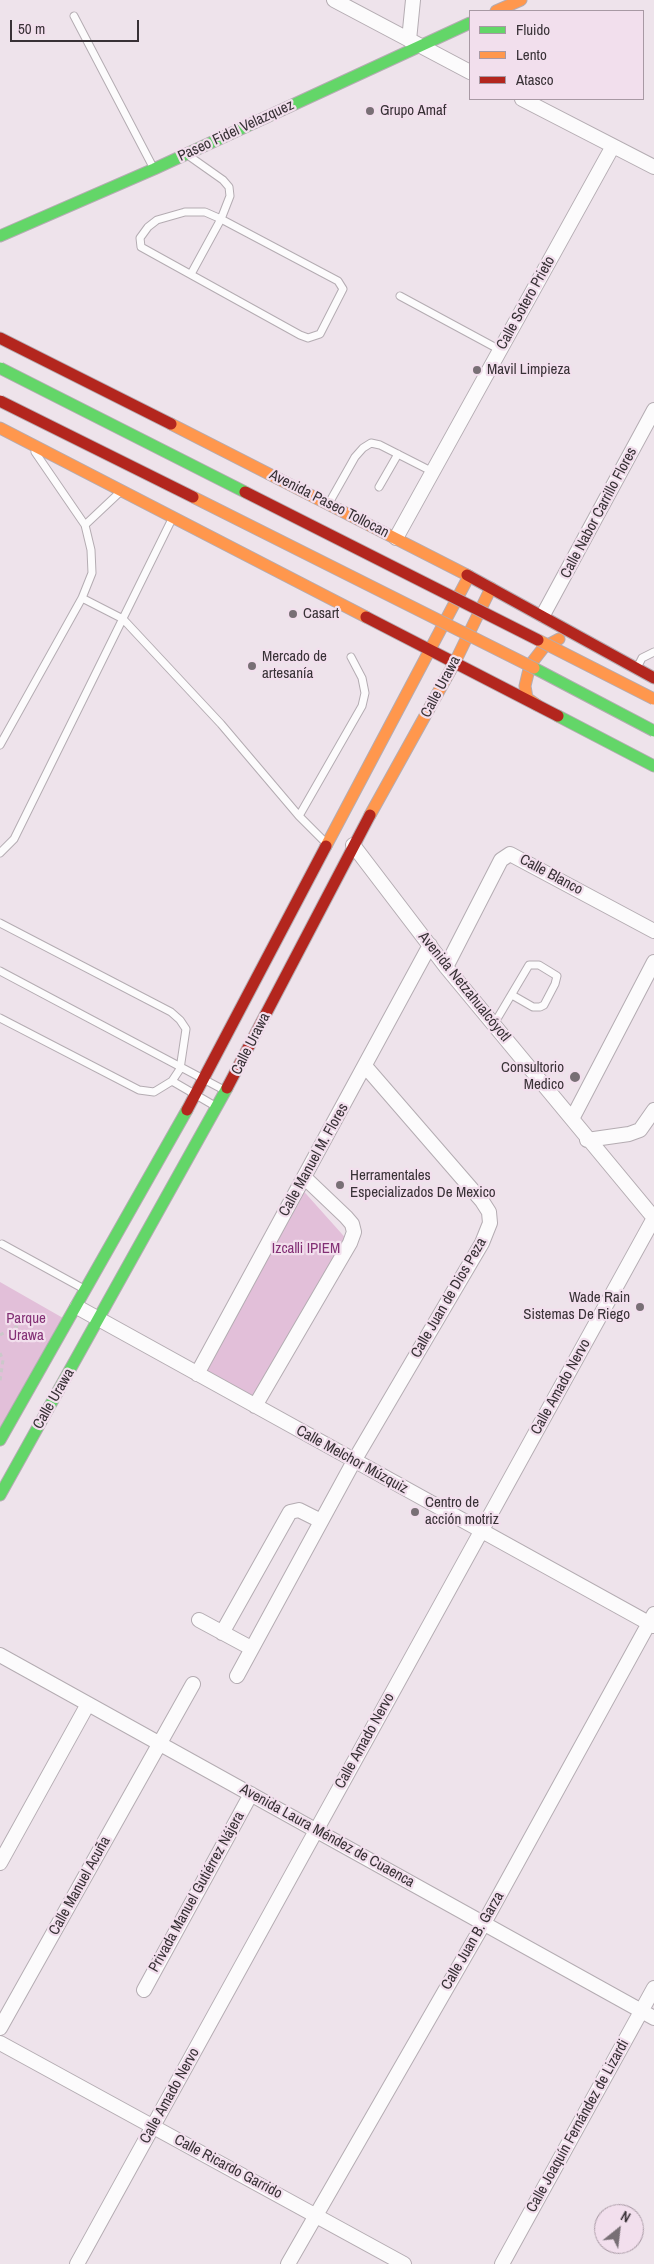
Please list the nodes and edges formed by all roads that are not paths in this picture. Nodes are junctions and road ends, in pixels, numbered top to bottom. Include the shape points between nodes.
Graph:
1 (334, 0) edge
2 (413, 0) edge
3 (521, 0) edge
4 (498, 10) edge
5 (74, 16) dead end
6 (469, 22) edge
7 (414, 43) junction
8 (469, 71) edge
9 (524, 100) edge
10 (613, 146) junction
11 (186, 154) junction
12 (654, 167) edge
13 (154, 169) junction
14 (221, 219) junction
15 (0, 236) edge
16 (191, 274) junction
17 (400, 296) dead end
18 (0, 338) edge
19 (500, 350) junction
20 (0, 368) edge
21 (0, 401) edge
22 (654, 410) edge
23 (3, 432) edge
24 (26, 440) junction
25 (398, 454) junction
26 (257, 466) junction
27 (433, 472) junction
28 (379, 487) dead end
29 (122, 490) junction
30 (328, 503) junction
31 (173, 516) junction
32 (85, 526) junction
33 (202, 532) junction
34 (396, 538) junction
35 (469, 576) junction
36 (491, 588) junction
37 (82, 598) junction
38 (359, 615) junction
39 (543, 615) junction
40 (123, 619) junction
41 (575, 635) junction
42 (431, 649) junction
43 (654, 652) edge
44 (351, 657) dead end
45 (455, 662) junction
46 (637, 668) junction
47 (654, 678) edge
48 (654, 700) edge
49 (539, 707) junction
50 (654, 731) edge
51 (0, 745) edge
52 (654, 766) edge
53 (299, 816) junction
54 (327, 843) junction
55 (353, 845) junction
56 (0, 853) edge
57 (0, 923) edge
58 (654, 931) edge
59 (430, 945) junction
60 (654, 962) edge
61 (446, 967) junction
62 (0, 971) edge
63 (650, 977) edge
64 (512, 995) junction
65 (0, 1018) edge
66 (494, 1024) junction
67 (365, 1066) junction
68 (180, 1069) junction
69 (203, 1080) junction
70 (172, 1081) junction
71 (226, 1092) junction
72 (195, 1095) junction
73 (218, 1108) junction
74 (654, 1110) edge
75 (572, 1119) junction
76 (587, 1140) junction
77 (304, 1177) junction
78 (654, 1218) edge
79 (2, 1244) dead end
80 (86, 1291) junction
81 (73, 1313) junction
82 (99, 1320) junction
83 (198, 1374) junction
84 (255, 1406) junction
85 (0, 1440) edge
86 (354, 1461) junction
87 (0, 1495) edge
88 (321, 1521) junction
89 (482, 1531) junction
90 (199, 1620) dead end
91 (652, 1621) edge
92 (222, 1632) junction
93 (251, 1648) junction
94 (1, 1657) edge
95 (237, 1676) dead end
96 (194, 1684) dead end
97 (88, 1704) junction
98 (160, 1743) junction
99 (251, 1794) junction
100 (316, 1830) junction
101 (0, 1863) edge
102 (484, 1923) junction
103 (654, 1988) edge
104 (144, 1990) dead end
105 (642, 2011) junction
106 (654, 2018) edge
107 (0, 2028) edge
108 (0, 2043) edge
109 (153, 2127) junction
110 (316, 2214) junction
111 (77, 2264) edge
112 (288, 2264) edge
113 (404, 2264) edge
114 (502, 2264) edge

1 - 7 street
2 - 7 street
3 - 4 main road
5 - 13 lane
6 - 7 main road, Paseo Fidel Velazquez
7 - 8 street
7 - 11 main road, Paseo Fidel Velazquez
9 - 10 street
10 - 12 street
10 - 19 street, Calle Sotero Prieto
11 - 13 main road, Paseo Fidel Velazquez
11 - 14 lane via 229,187 230,196
13 - 15 main road, Paseo Fidel Velazquez
14 - 16 lane
14 - 16 lane via 205,212 185,212 157,220 140,238 141,246
14 - 16 lane via 341,284 340,297 320,334 308,338 300,335
17 - 19 lane
18 - 26 main road, Avenida Paseo Tollocan
19 - 27 street, Calle Sotero Prieto
20 - 48 main road, Avenida Paseo Tollocan, bridge
21 - 50 main road, bridge via 431,615
22 - 39 street, Calle Nabor Carrillo Flores
23 - 24 main road
24 - 29 main road
24 - 32 lane
25 - 27 lane
25 - 28 lane
25 - 30 lane via 371,443 363,448
26 - 30 main road, Avenida Paseo Tollocan
26 - 33 main road via 230,471 213,481 200,501 198,524
27 - 34 street, Calle Sotero Prieto
29 - 31 main road
29 - 32 lane
30 - 34 main road, Avenida Paseo Tollocan
31 - 33 main road
31 - 40 lane
32 - 37 lane via 92,573
33 - 38 main road
34 - 35 main road, Avenida Paseo Tollocan
34 - 38 main road via 408,559 407,592 397,608
35 - 36 main road, Avenida Paseo Tollocan
35 - 42 main road, Calle Urawa
36 - 39 main road, Avenida Paseo Tollocan
36 - 45 main road, Calle Urawa
37 - 40 lane
37 - 51 lane
38 - 42 main road
39 - 41 main road, Avenida Paseo Tollocan
40 - 53 lane via 221,724
40 - 56 lane via 14,839
41 - 46 main road, Avenida Paseo Tollocan
41 - 49 main road via 553,641 536,655 530,665 526,698
42 - 45 main road
42 - 54 main road, Calle Urawa
43 - 46 lane via 642,658
44 - 53 lane via 362,678 365,693 362,706
45 - 49 main road
45 - 55 main road, Calle Urawa
46 - 47 main road, Avenida Paseo Tollocan
49 - 52 main road
53 - 54 lane
54 - 69 main road, Calle Urawa
55 - 59 street, Avenida Netzahualcóyotl
55 - 71 main road, Calle Urawa
57 - 68 lane via 171,1012 186,1029
58 - 61 street, Calle Blanco via 510,854 501,860
59 - 61 street, Avenida Netzahualcóyotl
59 - 67 street, Calle Manuel M. Flores
60 - 63 street
61 - 66 street, Avenida Netzahualcóyotl
62 - 68 lane
63 - 75 street
64 - 64 lane via 529,965 540,964 557,976 540,1008
64 - 66 lane
65 - 70 lane via 138,1090 154,1092
66 - 75 street, Avenida Netzahualcóyotl
67 - 77 street, Calle Manuel M. Flores
67 - 86 street, Calle Juan de Dios Peza via 482,1201 489,1212 490,1223 482,1243
68 - 69 lane
68 - 70 lane
69 - 71 lane
69 - 72 main road, Calle Urawa
70 - 72 lane
71 - 73 main road, Calle Urawa
72 - 73 lane
72 - 80 main road, Calle Urawa
73 - 82 main road, Calle Urawa
74 - 76 street via 640,1130
75 - 76 street, Avenida Netzahualcóyotl
76 - 78 street, Avenida Netzahualcóyotl
77 - 83 street, Calle Manuel M. Flores
77 - 84 street via 346,1217 354,1232
78 - 89 street, Calle Amado Nervo
79 - 80 lane
80 - 81 main road, Calle Urawa
81 - 82 street, Calle Melchor Múzquiz
81 - 85 main road, Calle Urawa
82 - 83 street, Calle Melchor Múzquiz
82 - 87 main road, Calle Urawa
83 - 84 street, Calle Melchor Múzquiz
84 - 86 street, Calle Melchor Múzquiz
86 - 88 street, Calle Juan de Dios Peza
86 - 89 street, Calle Melchor Múzquiz
88 - 92 street via 299,1510 290,1512
88 - 93 street, Calle Juan de Dios Peza
89 - 91 street, Calle Melchor Múzquiz
89 - 100 street, Calle Amado Nervo
90 - 92 street
91 - 102 street, Calle Juan B. Garza
92 - 93 street
93 - 95 street, Calle Juan de Dios Peza
94 - 97 street, Avenida Laura Méndez de Cuaenca
96 - 98 street, Calle Manuel Acuña
97 - 98 street, Avenida Laura Méndez de Cuaenca
97 - 101 street
98 - 99 street, Avenida Laura Méndez de Cuaenca
98 - 107 street, Calle Manuel Acuña
99 - 100 street, Avenida Laura Méndez de Cuaenca
99 - 104 street, Privada Manuel Gutiérrez Nájera
100 - 102 street, Avenida Laura Méndez de Cuaenca
100 - 109 street, Calle Amado Nervo
102 - 105 street, Avenida Laura Méndez de Cuaenca
102 - 110 street, Calle Juan B. Garza
103 - 105 street, Calle Joaquín Fernández de Lizardi
105 - 106 street, Avenida Laura Méndez de Cuaenca
105 - 114 street, Calle Joaquín Fernández de Lizardi
108 - 109 street, Calle Ricardo Garrido
109 - 110 street, Calle Ricardo Garrido
109 - 111 street, Calle Amado Nervo
110 - 112 street, Calle Juan B. Garza
110 - 113 street, Calle Ricardo Garrido

